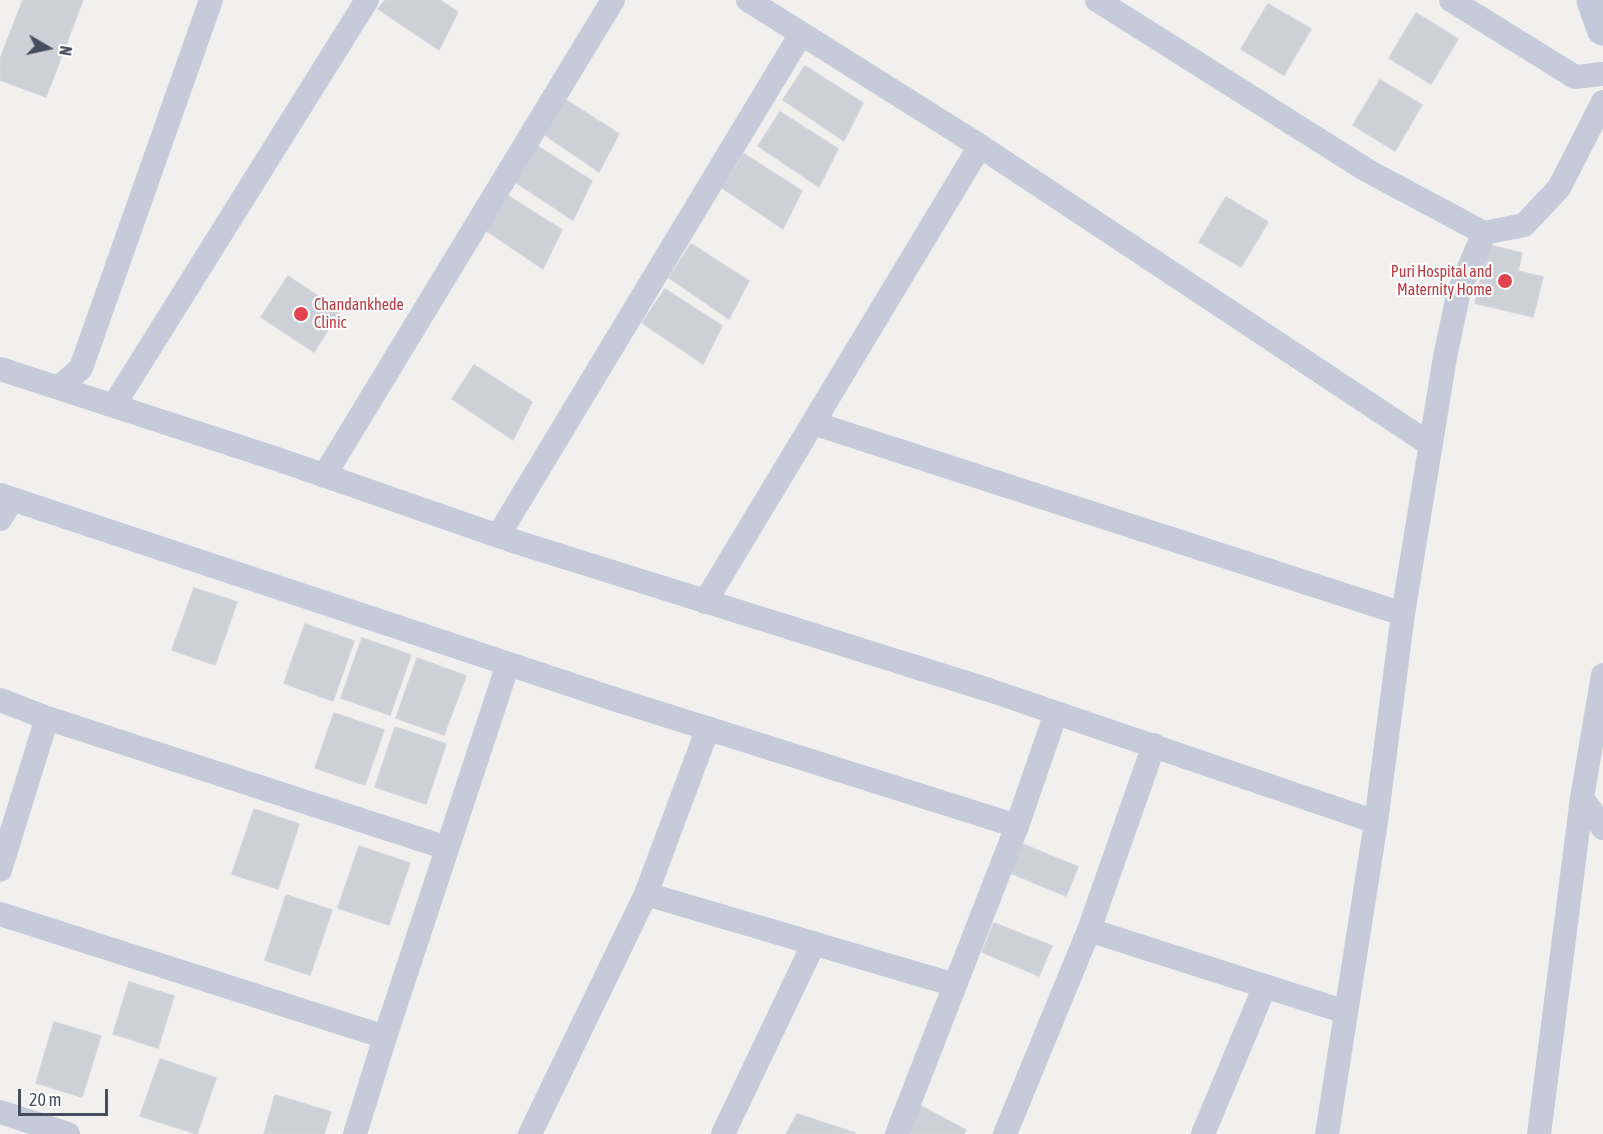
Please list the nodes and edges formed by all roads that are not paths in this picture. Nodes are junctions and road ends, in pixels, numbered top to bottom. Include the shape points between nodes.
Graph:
1 (211, 0) edge
2 (367, 0) edge
3 (613, 0) edge
4 (748, 0) edge
5 (1097, 0) edge
6 (1450, 0) edge
7 (1593, 0) edge
8 (1603, 28) edge
9 (801, 34) junction
10 (1603, 74) edge
11 (1603, 102) edge
12 (980, 146) junction
13 (1484, 233) junction
14 (0, 369) edge
15 (60, 387) junction
16 (114, 405) junction
17 (813, 423) junction
18 (1431, 445) junction
19 (324, 476) junction
20 (6, 497) edge
21 (0, 519) edge
22 (498, 536) junction
23 (705, 602) junction
24 (1403, 614) junction
25 (508, 664) junction
26 (1603, 675) edge
27 (0, 700) edge
28 (1056, 713) junction
29 (47, 718) junction
30 (708, 728) junction
31 (1154, 745) junction
32 (1582, 798) junction
33 (1376, 822) junction
34 (1017, 826) junction
35 (1603, 828) edge
36 (447, 848) junction
37 (0, 870) edge
38 (646, 894) junction
39 (0, 914) edge
40 (1089, 930) junction
41 (814, 943) junction
42 (955, 985) junction
43 (1265, 986) junction
44 (1346, 1012) junction
45 (385, 1037) junction
46 (0, 1112) edge
47 (22, 1127) edge
48 (1331, 1132) edge
49 (68, 1134) edge
50 (355, 1134) edge
51 (530, 1134) edge
52 (723, 1134) edge
53 (897, 1134) edge
54 (1005, 1134) edge
55 (1203, 1134) edge
56 (1539, 1134) edge

1 - 15 street via 81,368
2 - 16 street
3 - 19 street
4 - 9 street
5 - 13 street via 1368,171
6 - 10 street via 1575,77
7 - 8 street
9 - 12 street
9 - 22 street
11 - 13 street via 1559,188 1524,225
12 - 17 street
12 - 18 street
13 - 18 street via 1460,291
14 - 15 street
15 - 16 street
16 - 19 street
17 - 23 street
17 - 24 street
18 - 24 street
19 - 22 street
20 - 21 street
20 - 25 street
22 - 23 street
23 - 28 street
24 - 33 street
25 - 30 street
25 - 36 street
26 - 32 street
27 - 29 street
28 - 31 street
28 - 34 street
29 - 36 street
29 - 37 street
30 - 34 street
30 - 38 street
31 - 33 street
31 - 40 street
32 - 35 street
32 - 56 street
33 - 44 street
34 - 42 street
36 - 45 street
38 - 41 street
38 - 51 street
39 - 45 street
40 - 43 street
40 - 54 street
41 - 42 street
41 - 52 street
42 - 53 street
43 - 44 street
43 - 55 street
44 - 48 street
45 - 50 street
46 - 47 street
47 - 49 street

